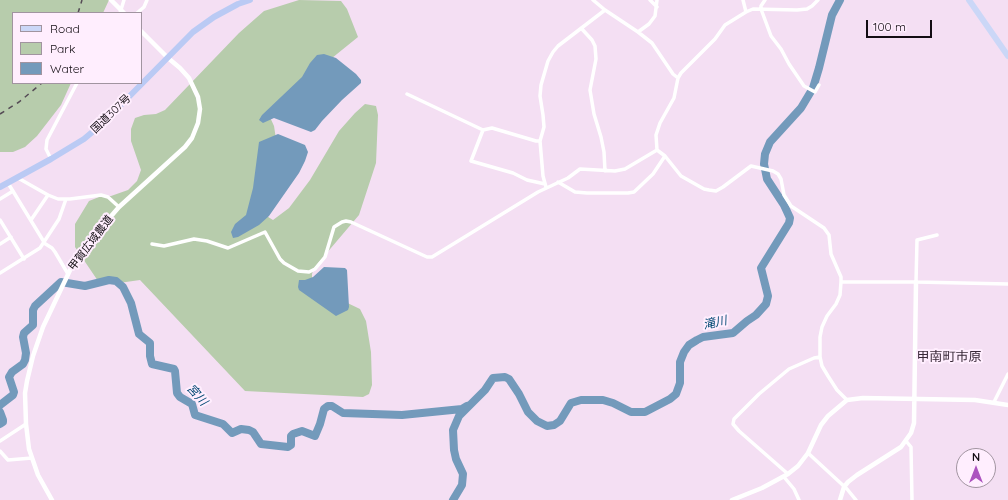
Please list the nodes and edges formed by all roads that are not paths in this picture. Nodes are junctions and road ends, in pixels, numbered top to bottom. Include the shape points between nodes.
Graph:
1 (111, 0) edge
2 (124, 0) edge
3 (147, 0) edge
4 (250, 0) edge
5 (593, 0) edge
6 (650, 0) edge
7 (657, 0) edge
8 (743, 0) edge
9 (765, 0) edge
10 (818, 0) edge
11 (969, 0) edge
12 (657, 7) junction
13 (762, 9) junction
14 (605, 10) junction
15 (122, 12) edge
16 (138, 12) edge
17 (746, 12) junction
18 (580, 28) junction
19 (142, 32) edge
20 (638, 32) junction
21 (1008, 56) edge
22 (168, 58) junction
23 (678, 78) junction
24 (76, 84) edge
25 (819, 85) dead end
26 (407, 94) dead end
27 (483, 130) junction
28 (540, 141) junction
29 (657, 150) junction
30 (665, 156) junction
31 (51, 159) junction
32 (605, 171) junction
33 (18, 178) junction
34 (558, 182) junction
35 (8, 183) junction
36 (546, 186) junction
37 (0, 188) edge
38 (13, 191) junction
39 (48, 195) junction
40 (66, 199) junction
41 (0, 200) edge
42 (119, 207) junction
43 (31, 220) junction
44 (0, 222) edge
45 (937, 235) dead end
46 (11, 238) junction
47 (44, 243) junction
48 (0, 244) edge
49 (152, 244) dead end
50 (24, 259) junction
51 (0, 272) edge
52 (67, 275) junction
53 (841, 282) junction
54 (916, 282) junction
55 (1008, 284) edge
56 (820, 357) junction
57 (1008, 374) edge
58 (914, 399) junction
59 (847, 400) junction
60 (994, 402) junction
61 (1008, 405) edge
62 (26, 424) junction
63 (0, 441) edge
64 (906, 441) junction
65 (0, 452) edge
66 (808, 453) junction
67 (32, 458) junction
68 (786, 476) junction
69 (844, 487) junction
70 (52, 500) edge
71 (732, 500) edge
72 (799, 500) edge
73 (840, 500) edge
74 (856, 500) edge
75 (912, 500) edge

1 - 15 street
2 - 15 street
3 - 16 street
4 - 22 highway, 国道307号 via 214,17 193,32
5 - 14 street
6 - 12 street
7 - 12 street
8 - 17 street
9 - 13 street
10 - 13 street via 807,9
11 - 21 main road
12 - 20 street via 655,16 649,24
13 - 17 street
13 - 25 street via 771,36 806,88 815,92
14 - 18 street
14 - 20 street
17 - 23 street via 725,25
18 - 28 street via 558,46 548,61 541,85 544,127
18 - 32 street via 595,46 596,59 590,90 604,152
19 - 22 street, 甲賀広域農道
20 - 23 street via 652,43
22 - 31 highway, 国道307号 via 103,123 84,139
22 - 42 street, 甲賀広域農道 via 185,73 196,90 200,108 197,128 185,147
23 - 29 street via 674,98 656,135
24 - 31 street via 47,140 46,149
26 - 27 street
27 - 28 street via 492,128
27 - 36 street via 471,161
28 - 36 street
29 - 30 street
29 - 32 street via 625,168
30 - 34 street via 653,174 634,192 575,192
30 - 53 street via 681,176 708,190 716,191 751,166 778,174 791,206 824,228 829,235 833,262
31 - 33 highway, 国道307号
32 - 34 street via 580,169
33 - 35 highway, 国道307号
33 - 39 street
34 - 36 street
35 - 37 highway, 国道307号
35 - 38 street
36 - 49 street via 432,257 346,221 334,227 325,257 309,272 298,271 284,264 265,232 228,248 194,239 164,246
38 - 41 street
38 - 43 street
39 - 40 street
39 - 43 street
40 - 42 street via 105,196
40 - 47 street via 59,219
42 - 52 street, 甲賀広域農道 via 93,237
43 - 47 street
44 - 46 street
45 - 54 street via 916,240
46 - 48 street
46 - 50 street
47 - 50 street
47 - 52 street via 55,252
50 - 51 street
52 - 62 street, 甲賀広域農道 via 43,327 31,363 25,393
53 - 54 street
53 - 56 street via 840,295 822,327
54 - 55 street
54 - 58 street
56 - 59 street via 828,376
56 - 68 street via 789,369 759,394 734,420 733,424 738,431
57 - 60 street
58 - 59 street
58 - 60 street
58 - 64 street via 914,423
59 - 66 street via 821,425
60 - 61 street
62 - 63 street
62 - 67 street, 甲賀広域農道
64 - 69 street via 892,454 857,475
64 - 75 street via 911,447
65 - 67 street via 10,460
66 - 68 street
66 - 69 street
67 - 70 street, 甲賀広域農道
68 - 71 street
68 - 72 street
69 - 73 street
69 - 74 street

